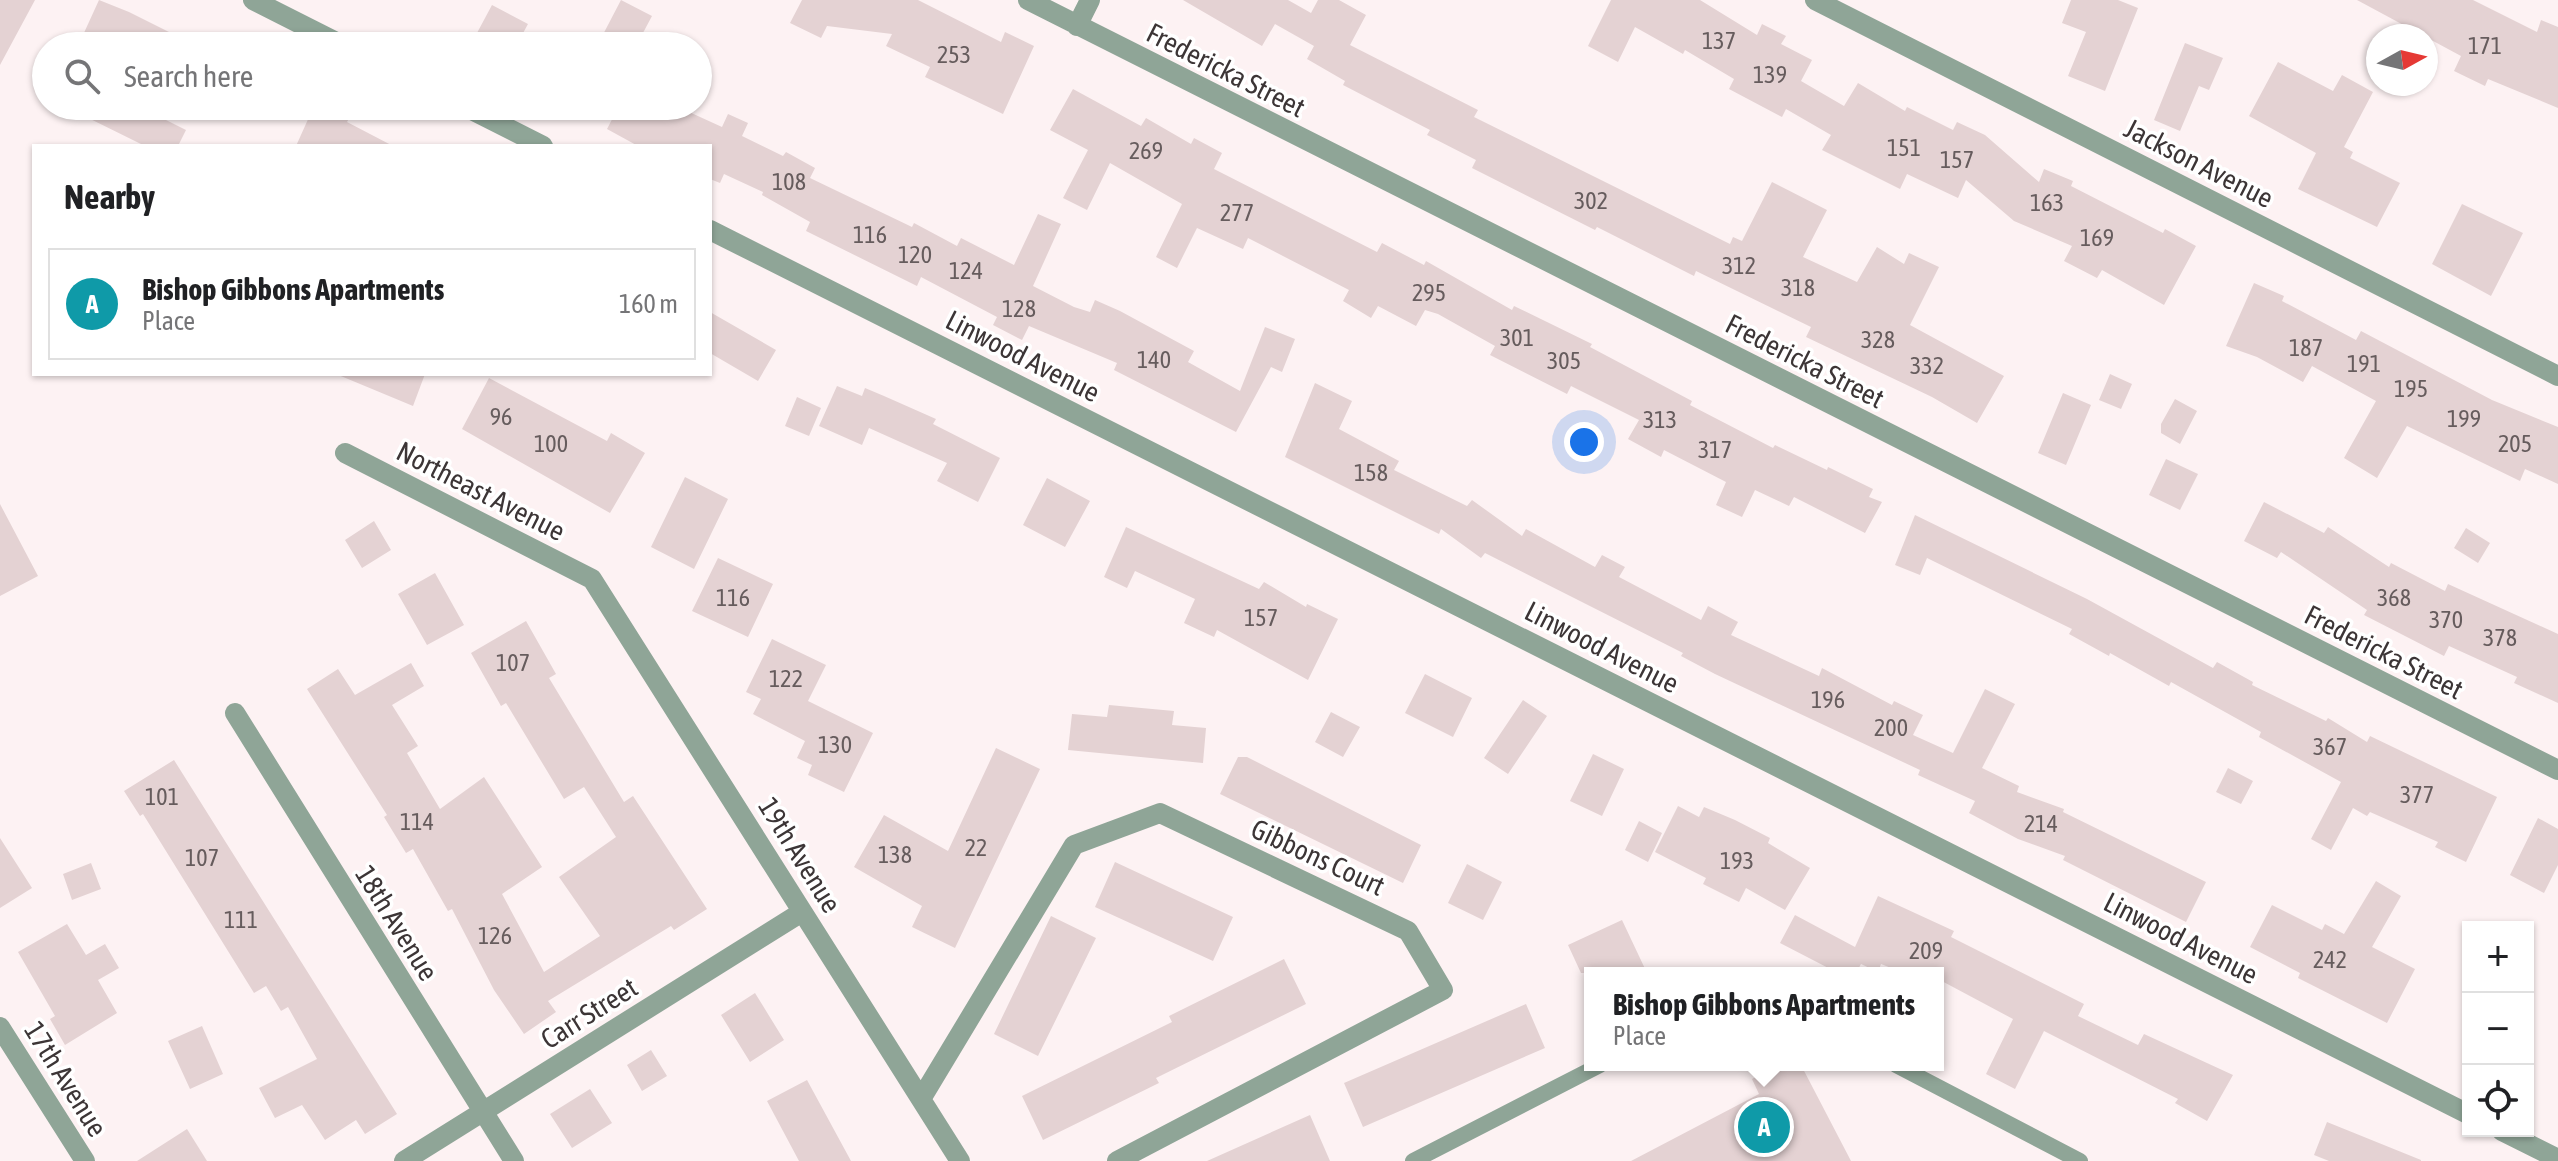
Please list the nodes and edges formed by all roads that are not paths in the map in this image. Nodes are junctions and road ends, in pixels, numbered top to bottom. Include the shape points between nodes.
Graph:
1 (253, 0) edge
2 (1028, 0) edge
3 (1090, 0) edge
4 (1815, 0) edge
5 (1077, 26) junction
6 (316, 32) edge
7 (492, 120) edge
8 (539, 144) edge
9 (712, 231) edge
10 (2558, 376) edge
11 (345, 453) dead end
12 (592, 579) joint
13 (235, 713) dead end
14 (2558, 770) edge
15 (802, 912) junction
16 (0, 1027) edge
17 (1588, 1071) edge
18 (1908, 1071) edge
19 (921, 1099) junction
20 (2462, 1111) edge
21 (482, 1113) junction
22 (2514, 1137) edge
23 (2558, 1159) edge
24 (85, 1161) edge
25 (404, 1161) edge
26 (514, 1161) edge
27 (960, 1161) edge
28 (1117, 1161) edge
29 (1413, 1161) edge
30 (2080, 1161) edge

1 - 6 street
2 - 5 street, Fredericka Street
3 - 5 street
4 - 10 street, Jackson Avenue
5 - 14 street, Fredericka Street
7 - 8 street
9 - 20 street, Linwood Avenue
11 - 12 street, Northeast Avenue
12 - 15 street, 19th Avenue
13 - 21 street, 18th Avenue
15 - 19 street, 19th Avenue
15 - 21 street, Carr Street
16 - 24 street, 17th Avenue
17 - 29 lane
18 - 30 lane
19 - 27 street, 19th Avenue
19 - 28 street, Gibbons Court via 1074,845 1160,813 1408,931 1443,990
21 - 25 street, Carr Street
21 - 26 street, 18th Avenue
22 - 23 street

